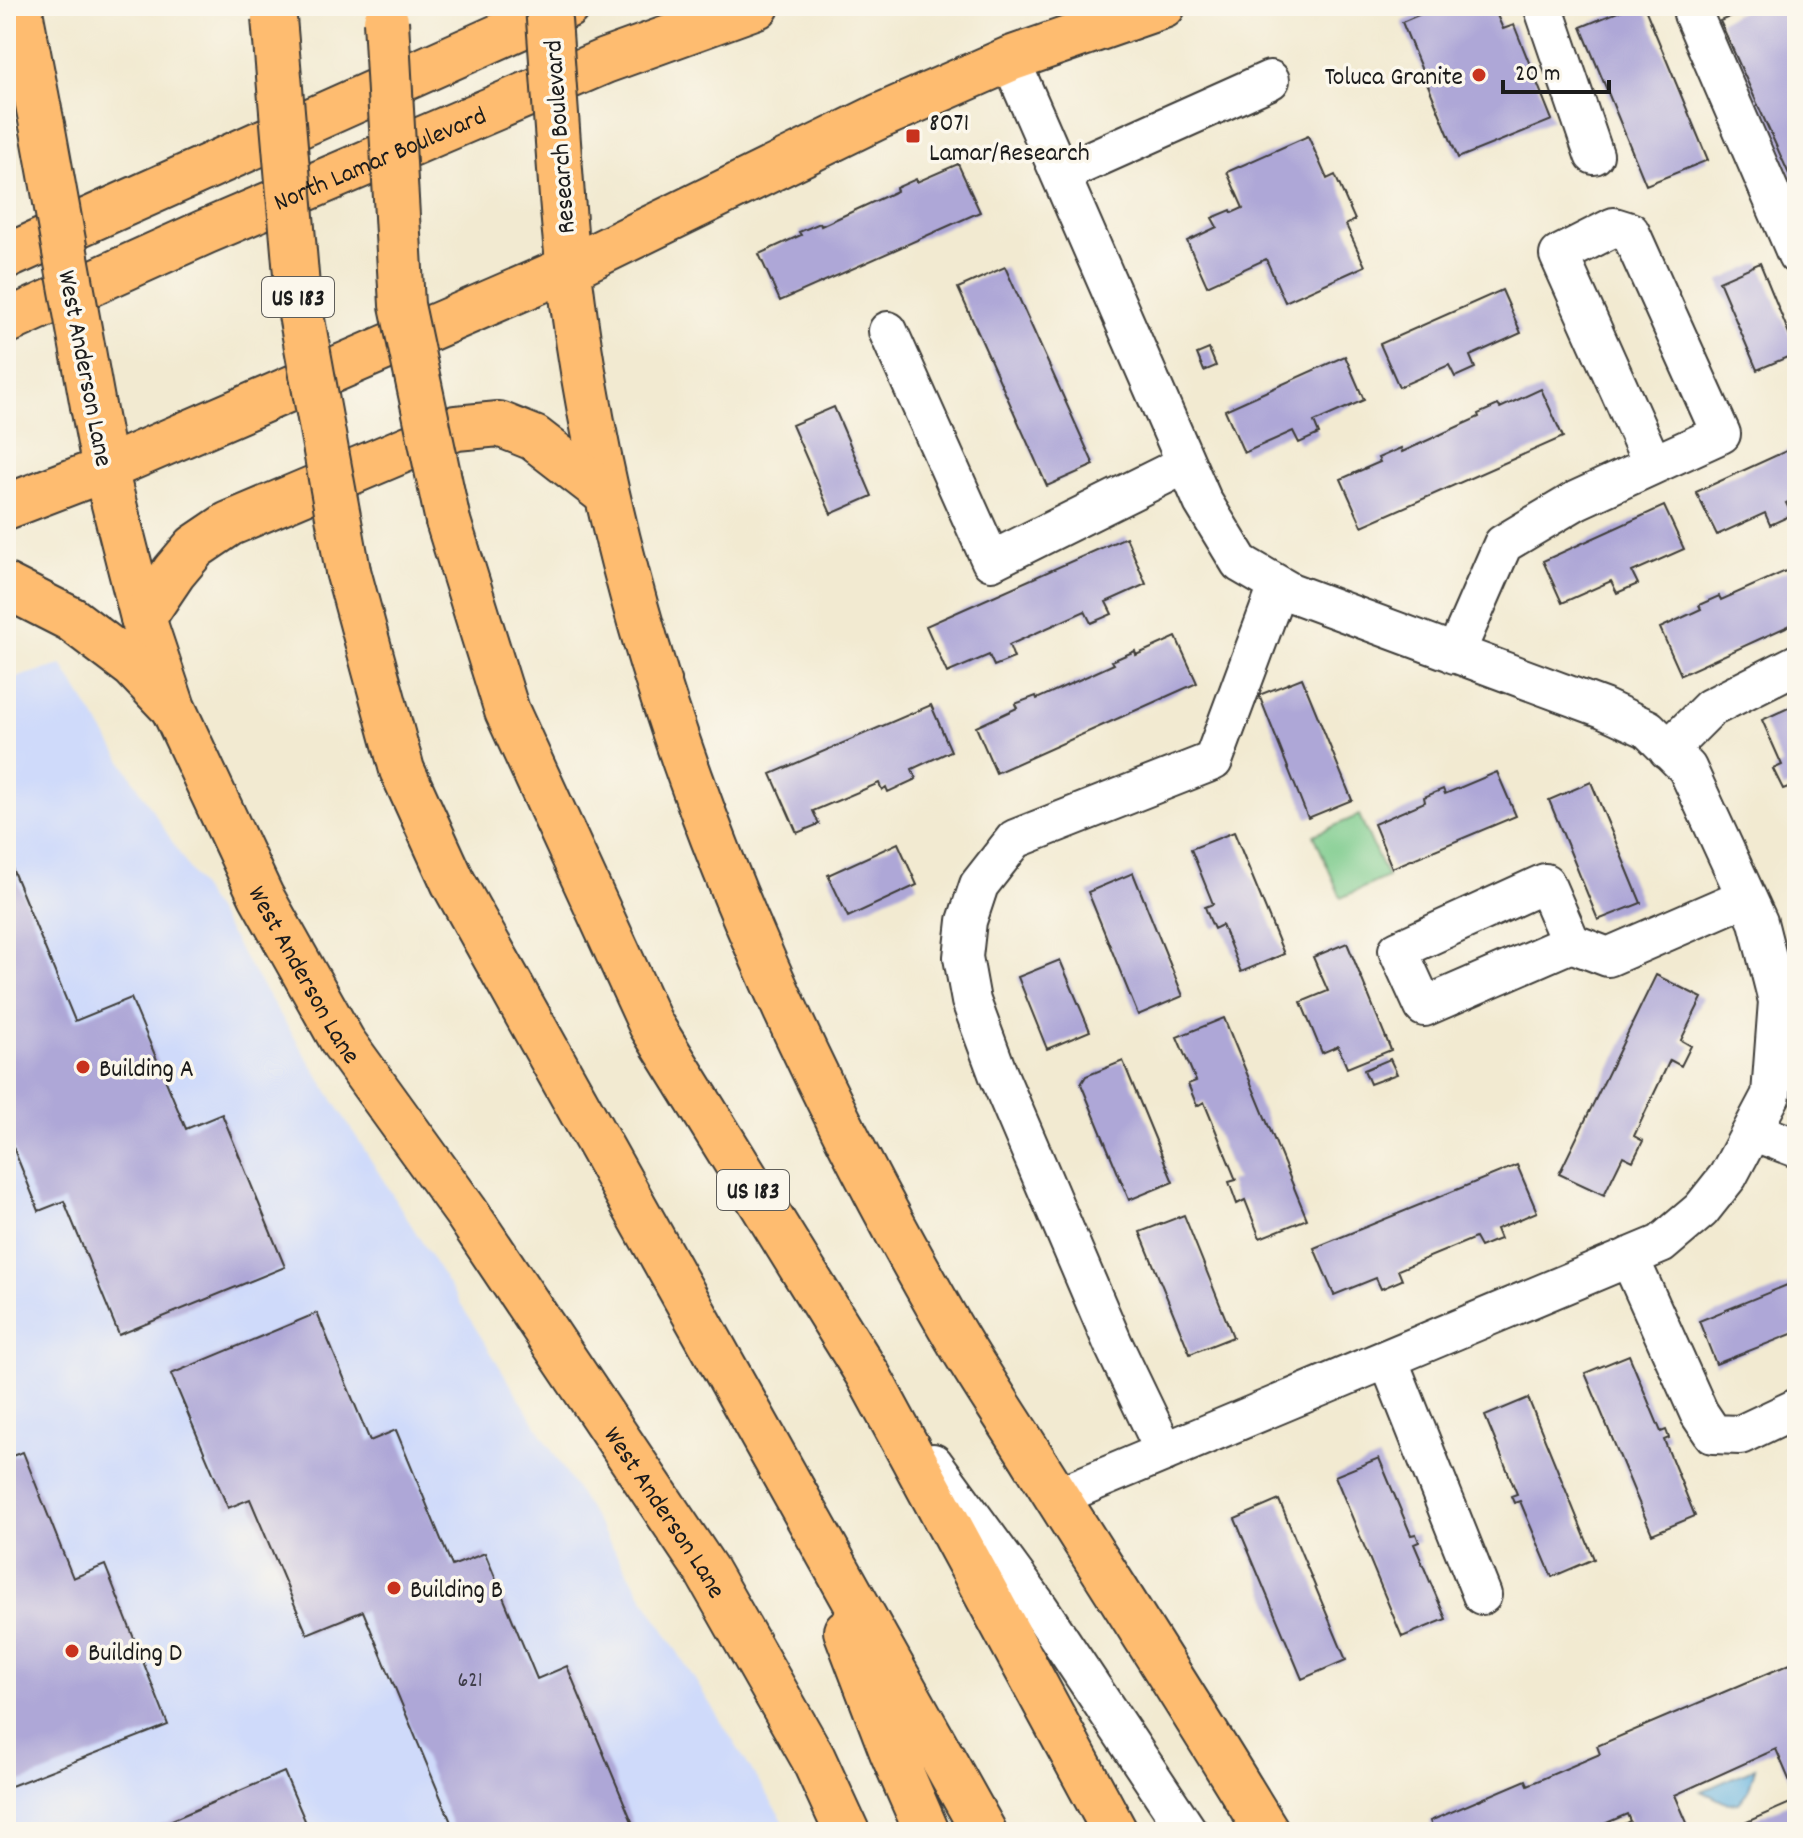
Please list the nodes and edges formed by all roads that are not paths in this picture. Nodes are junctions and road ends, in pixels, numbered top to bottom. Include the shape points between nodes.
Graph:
1 (13, 6) edge
2 (19, 6) edge
3 (548, 6) edge
4 (567, 6) edge
5 (757, 6) edge
6 (1163, 6) edge
7 (1543, 6) edge
8 (1692, 6) edge
9 (6, 9) edge
10 (274, 10) edge
11 (388, 11) edge
12 (1010, 59) junction
13 (1270, 80) dead end
14 (1594, 155) dead end
15 (1060, 174) junction
16 (1797, 255) edge
17 (6, 257) edge
18 (567, 269) junction
19 (6, 322) edge
20 (888, 331) dead end
21 (1186, 464) junction
22 (1653, 465) junction
23 (105, 469) junction
24 (605, 493) junction
25 (6, 507) edge
26 (6, 586) edge
27 (1278, 586) junction
28 (143, 618) junction
29 (1455, 654) junction
30 (1797, 664) edge
31 (173, 708) junction
32 (1668, 750) junction
33 (1746, 897) junction
34 (1571, 943) dead end
35 (1785, 981) edge
36 (1752, 1131) junction
37 (1797, 1148) edge
38 (1629, 1257) junction
39 (1388, 1359) junction
40 (868, 1375) junction
41 (1797, 1408) edge
42 (1165, 1452) junction
43 (795, 1494) junction
44 (1057, 1497) junction
45 (1482, 1595) dead end
46 (847, 1832) edge
47 (927, 1832) edge
48 (984, 1832) edge
49 (1115, 1832) edge
50 (1188, 1832) edge
51 (1267, 1832) edge

1 - 9 main road
2 - 23 main road, West Anderson Lane, bridge
3 - 18 main road, Research Boulevard, bridge
4 - 17 main road
5 - 19 main road, North Lamar Boulevard via 605,61
6 - 12 main road
7 - 14 street
8 - 16 street
10 - 43 main road, US 183, bridge via 298,298 348,571 402,770 453,882
11 - 40 main road, US 183, bridge via 402,305 448,521 507,711 651,1025
12 - 15 street
12 - 18 main road via 878,117
13 - 15 street
15 - 21 street
18 - 23 main road
18 - 24 main road
20 - 21 street via 991,561
21 - 27 street via 1240,563
22 - 22 street via 1721,434 1630,232 1614,227 1559,255
22 - 29 street via 1577,500 1503,544
23 - 25 main road
23 - 28 main road, West Anderson Lane
24 - 28 main road via 534,438 499,424 456,428 229,524 195,547
24 - 44 main road via 665,709 713,844 773,983 852,1148 946,1321
26 - 31 main road via 71,619 133,666
27 - 29 street
27 - 42 street via 1213,761 1015,839 979,885 967,921 963,957 971,1001 998,1074
28 - 31 main road, West Anderson Lane
29 - 32 street via 1603,708 1648,729
30 - 32 street via 1710,708
31 - 46 main road, West Anderson Lane via 261,896 343,1042 466,1212 706,1570 813,1758
32 - 33 street via 1687,768
33 - 34 street via 1608,957
33 - 35 street
35 - 36 street via 1778,1001 1771,1095
36 - 37 street
36 - 38 street via 1728,1176 1701,1210 1661,1244
38 - 39 street
38 - 41 street via 1713,1434 1740,1435
39 - 42 street
39 - 45 street
40 - 49 main road, US 183
40 - 50 street via 1039,1608
42 - 44 street
43 - 47 main road
43 - 48 main road, US 183
44 - 51 main road

